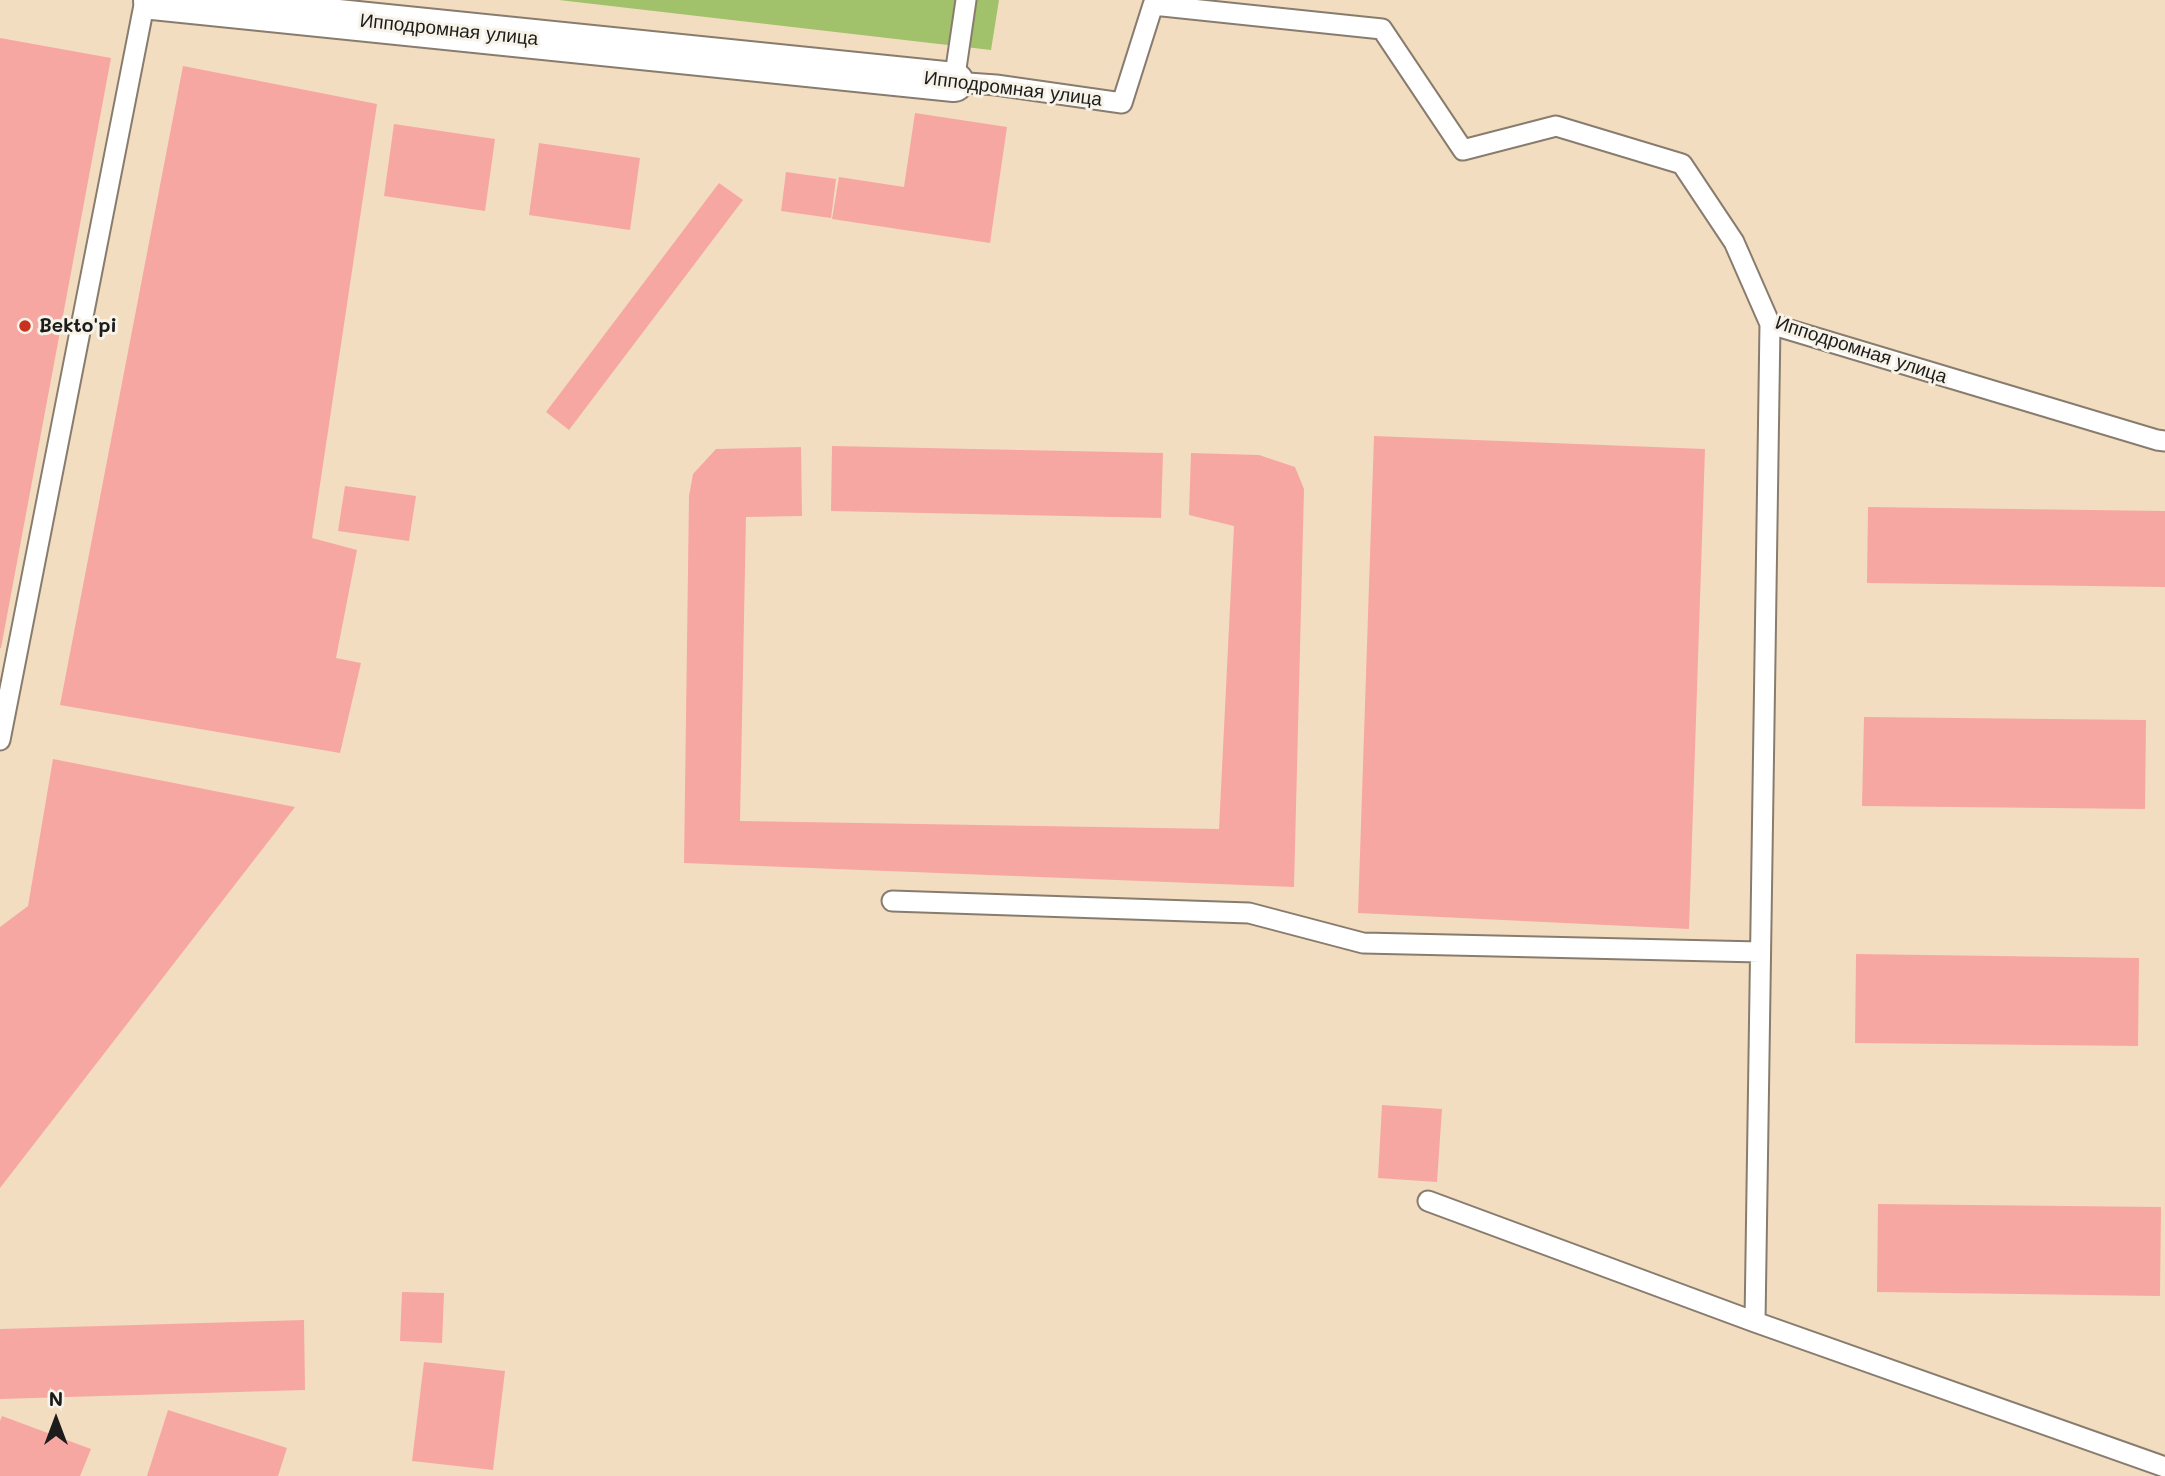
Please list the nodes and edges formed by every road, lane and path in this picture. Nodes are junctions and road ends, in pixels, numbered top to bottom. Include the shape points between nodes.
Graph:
1 (145, 0) edge
2 (153, 0) edge
3 (967, 0) edge
4 (954, 82) junction
5 (1770, 324) junction
6 (2165, 441) edge
7 (0, 740) edge
8 (892, 901) dead end
9 (1760, 952) junction
10 (1429, 1201) dead end
11 (1755, 1322) junction
12 (2165, 1467) edge

1 - 7 lane
2 - 4 street, Ипподромная улица
3 - 4 lane
4 - 5 lane, Ипподромная улица via 1122,103 1153,5 1382,29 1463,150 1556,126 1682,164 1734,242
5 - 6 lane, Ипподромная улица
5 - 9 lane
8 - 9 lane via 1249,913 1363,943
9 - 11 lane
10 - 11 lane
11 - 12 lane

